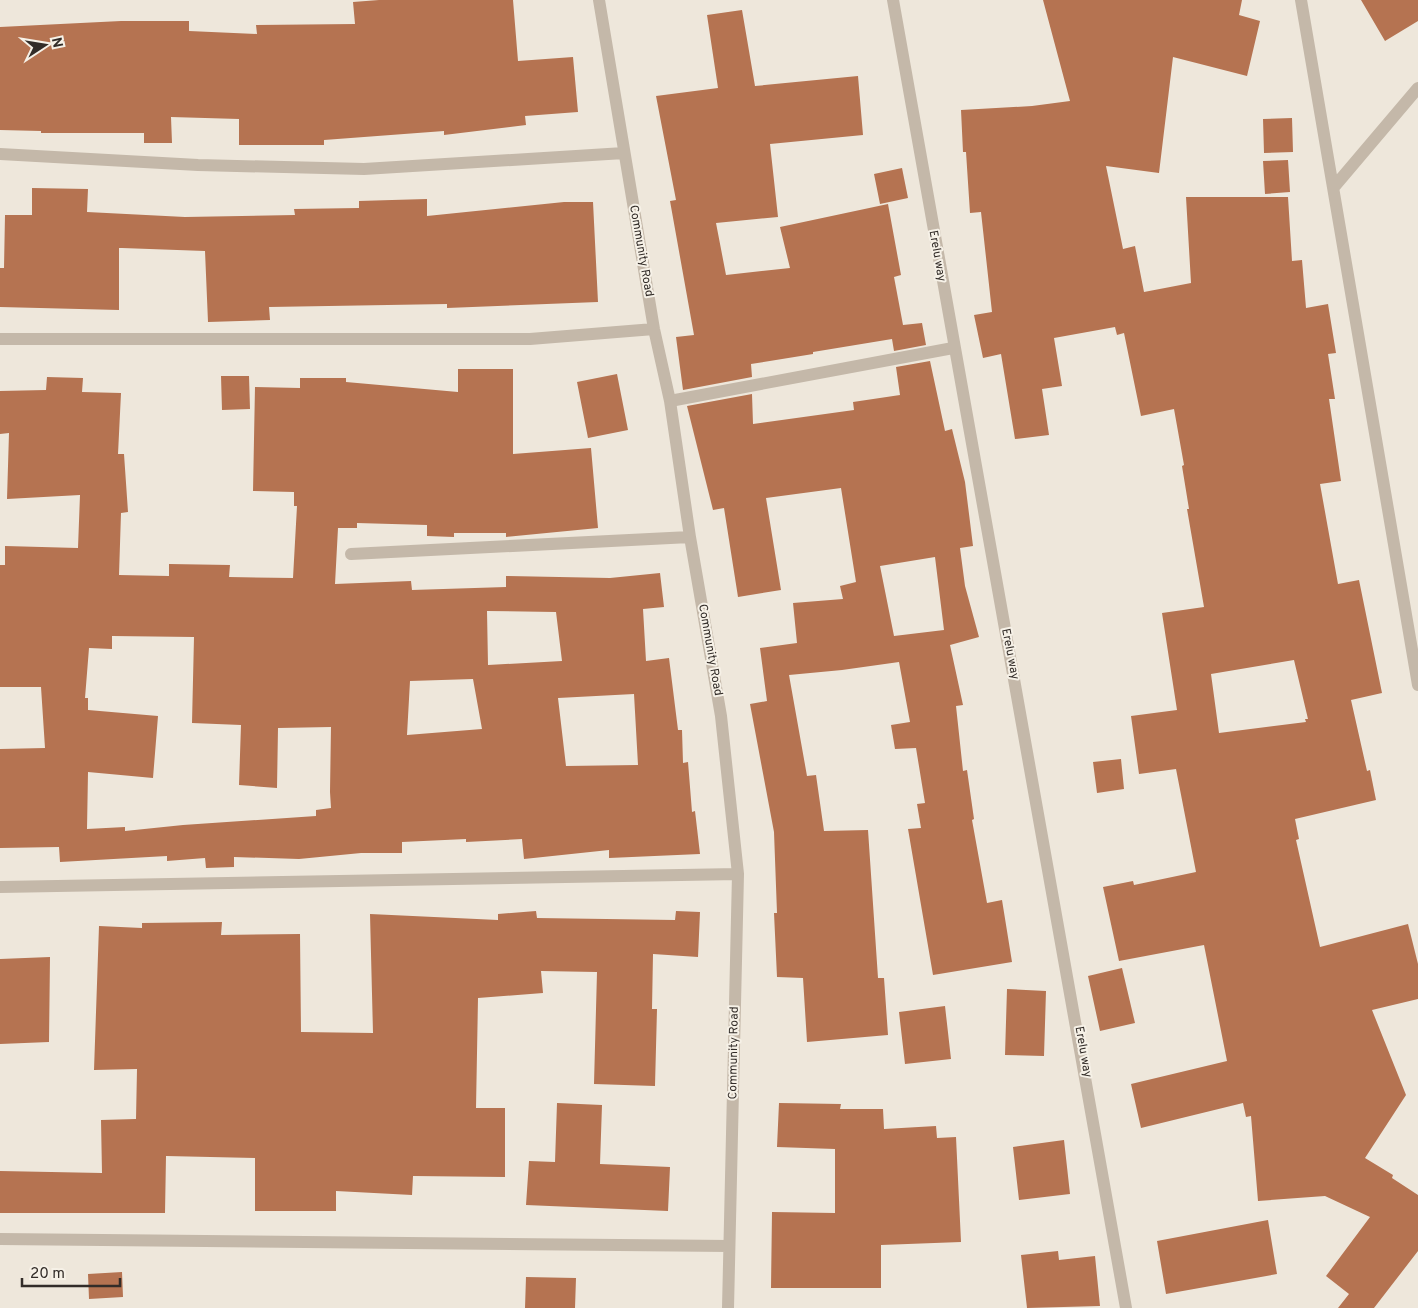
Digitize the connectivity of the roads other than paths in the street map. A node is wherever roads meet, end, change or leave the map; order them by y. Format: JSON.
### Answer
{"nodes":[{"id":1,"x":599,"y":0,"type":"edge"},
{"id":2,"x":893,"y":0,"type":"edge"},
{"id":3,"x":1301,"y":0,"type":"edge"},
{"id":4,"x":1418,"y":88,"type":"edge"},
{"id":5,"x":624,"y":153,"type":"junction"},
{"id":6,"x":0,"y":154,"type":"edge"},
{"id":7,"x":1334,"y":187,"type":"junction"},
{"id":8,"x":654,"y":329,"type":"junction"},
{"id":9,"x":0,"y":339,"type":"edge"},
{"id":10,"x":953,"y":348,"type":"junction"},
{"id":11,"x":670,"y":401,"type":"junction"},
{"id":12,"x":690,"y":537,"type":"junction"},
{"id":13,"x":351,"y":554,"type":"dead end"},
{"id":14,"x":1418,"y":685,"type":"edge"},
{"id":15,"x":738,"y":874,"type":"junction"},
{"id":16,"x":0,"y":886,"type":"edge"},
{"id":17,"x":0,"y":1239,"type":"edge"},
{"id":18,"x":729,"y":1246,"type":"junction"},
{"id":19,"x":728,"y":1308,"type":"edge"},
{"id":20,"x":1126,"y":1308,"type":"edge"}],
"edges":[{"from":1,"to":5,"type":"street","name":"Community Road"},
{"from":2,"to":10,"type":"street","name":"Erelu way"},
{"from":3,"to":7,"type":"street"},
{"from":4,"to":7,"type":"street"},
{"from":5,"to":6,"type":"street"},
{"from":5,"to":8,"type":"street","name":"Community Road"},
{"from":7,"to":14,"type":"street"},
{"from":8,"to":9,"type":"street"},
{"from":8,"to":11,"type":"street","name":"Community Road"},
{"from":10,"to":11,"type":"street"},
{"from":10,"to":20,"type":"street","name":"Erelu way"},
{"from":11,"to":12,"type":"street","name":"Community Road"},
{"from":12,"to":13,"type":"street"},
{"from":12,"to":15,"type":"street","name":"Community Road"},
{"from":15,"to":16,"type":"street"},
{"from":15,"to":18,"type":"street","name":"Community Road"},
{"from":17,"to":18,"type":"street"},
{"from":18,"to":19,"type":"street","name":"Community Road"}]}
